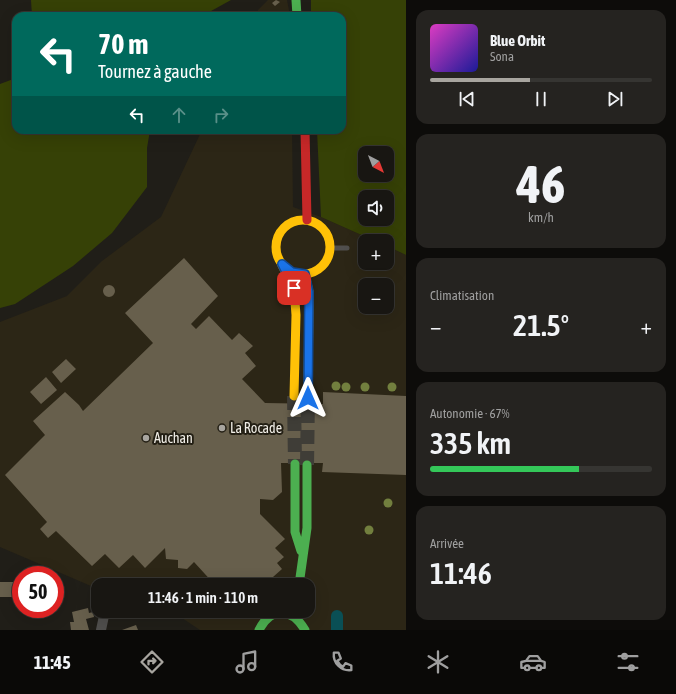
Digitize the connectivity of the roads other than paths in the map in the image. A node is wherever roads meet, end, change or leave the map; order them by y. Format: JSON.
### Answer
{"nodes":[{"id":1,"x":296,"y":0,"type":"edge"},
{"id":2,"x":298,"y":12,"type":"edge"},
{"id":3,"x":305,"y":134,"type":"edge"},
{"id":4,"x":308,"y":220,"type":"junction"},
{"id":5,"x":330,"y":248,"type":"junction"},
{"id":6,"x":347,"y":248,"type":"dead end"},
{"id":7,"x":282,"y":264,"type":"junction"},
{"id":8,"x":305,"y":274,"type":"junction"},
{"id":9,"x":294,"y":396,"type":"tunnel mouth"},
{"id":10,"x":308,"y":398,"type":"tunnel mouth"},
{"id":11,"x":295,"y":464,"type":"tunnel mouth"},
{"id":12,"x":307,"y":464,"type":"tunnel mouth"},
{"id":13,"x":302,"y":555,"type":"junction"},
{"id":14,"x":299,"y":578,"type":"edge"},
{"id":15,"x":103,"y":618,"type":"edge"},
{"id":16,"x":267,"y":618,"type":"edge"},
{"id":17,"x":299,"y":618,"type":"edge"},
{"id":18,"x":100,"y":630,"type":"edge"},
{"id":19,"x":259,"y":630,"type":"edge"},
{"id":20,"x":305,"y":630,"type":"edge"}],
"edges":[{"from":1,"to":2,"type":"main road"},
{"from":3,"to":4,"type":"main road"},
{"from":4,"to":5,"type":"main road"},
{"from":4,"to":7,"type":"main road"},
{"from":5,"to":6,"type":"lane"},
{"from":5,"to":8,"type":"main road"},
{"from":7,"to":8,"type":"main road"},
{"from":7,"to":9,"type":"main road"},
{"from":8,"to":10,"type":"main road"},
{"from":11,"to":13,"type":"main road"},
{"from":12,"to":13,"type":"main road"},
{"from":13,"to":14,"type":"main road"},
{"from":15,"to":18,"type":"street"},
{"from":16,"to":19,"type":"main road"},
{"from":17,"to":20,"type":"main road"}]}
